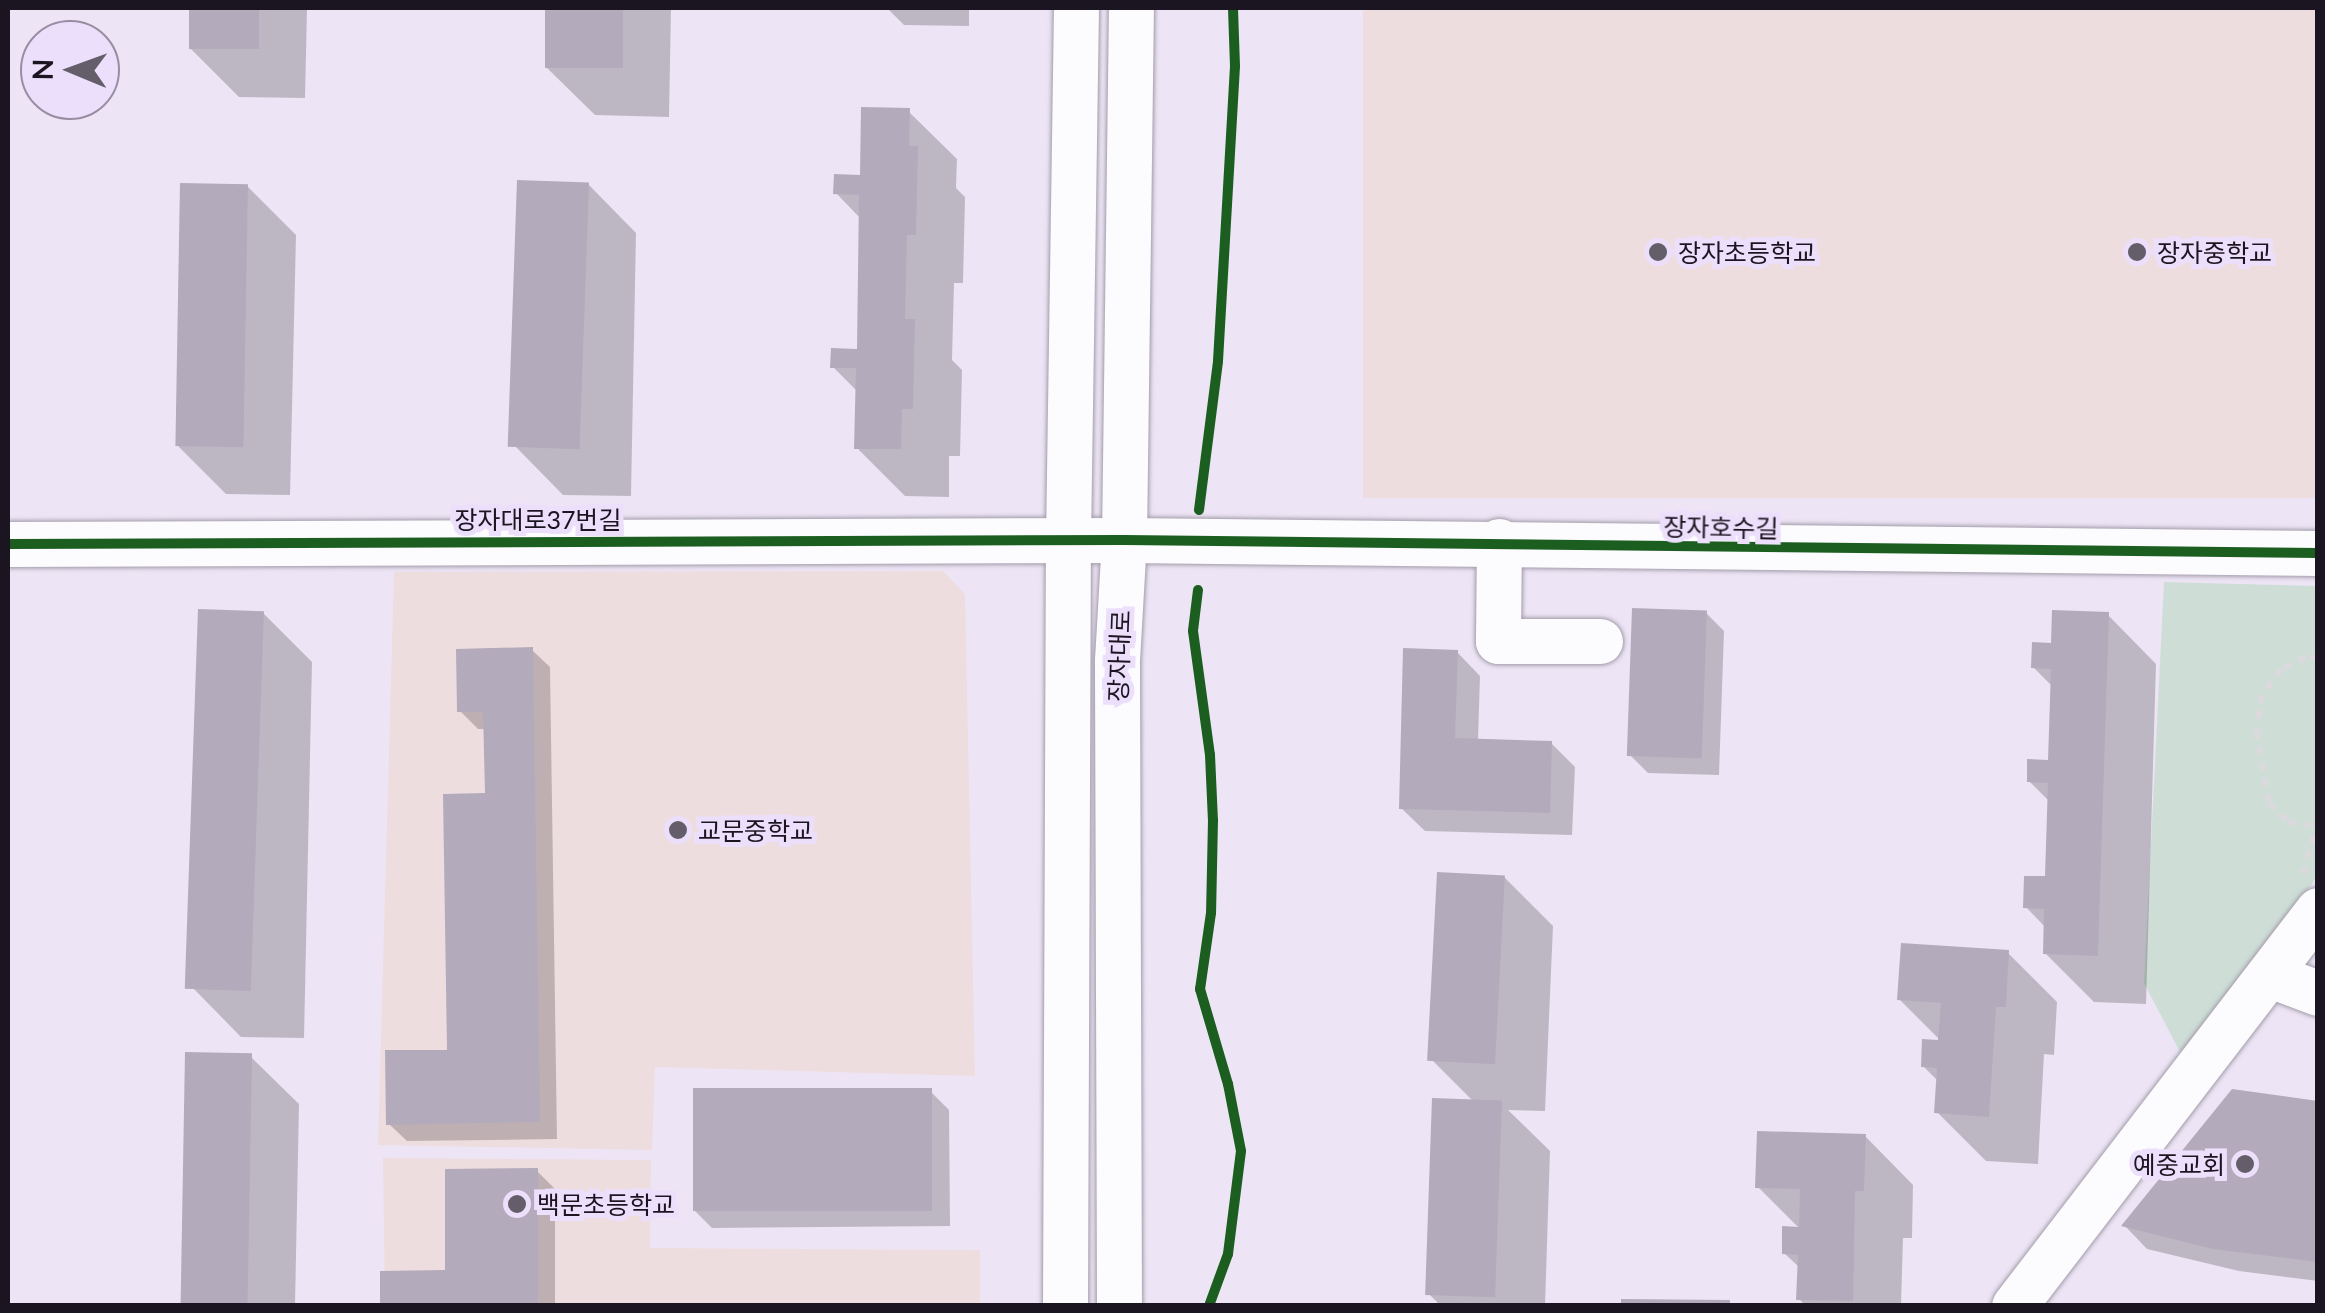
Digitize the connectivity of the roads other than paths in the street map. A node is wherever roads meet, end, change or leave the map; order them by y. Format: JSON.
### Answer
{"nodes":[{"id":1,"x":1076,"y":8,"type":"edge"},
{"id":2,"x":1132,"y":8,"type":"edge"},
{"id":3,"x":1068,"y":540,"type":"junction"},
{"id":4,"x":1124,"y":540,"type":"junction"},
{"id":5,"x":1498,"y":541,"type":"junction"},
{"id":6,"x":8,"y":544,"type":"edge"},
{"id":7,"x":2318,"y":553,"type":"edge"},
{"id":8,"x":1600,"y":640,"type":"dead end"},
{"id":9,"x":2318,"y":910,"type":"edge"},
{"id":10,"x":2270,"y":974,"type":"junction"},
{"id":11,"x":2318,"y":993,"type":"edge"},
{"id":12,"x":1065,"y":1306,"type":"edge"},
{"id":13,"x":1118,"y":1306,"type":"edge"},
{"id":14,"x":2014,"y":1306,"type":"edge"}],
"edges":[{"from":1,"to":3,"type":"street","name":"장자대로"},
{"from":2,"to":4,"type":"street","name":"장자대로"},
{"from":3,"to":4,"type":"street","name":"장자대로37번길"},
{"from":3,"to":6,"type":"street","name":"장자대로37번길"},
{"from":3,"to":12,"type":"street","name":"장자대로"},
{"from":4,"to":5,"type":"street","name":"장자호수길"},
{"from":4,"to":13,"type":"street","name":"장자대로"},
{"from":5,"to":7,"type":"street","name":"장자호수길"},
{"from":5,"to":8,"type":"street"},
{"from":9,"to":10,"type":"street"},
{"from":10,"to":11,"type":"street"},
{"from":10,"to":14,"type":"street"}]}
